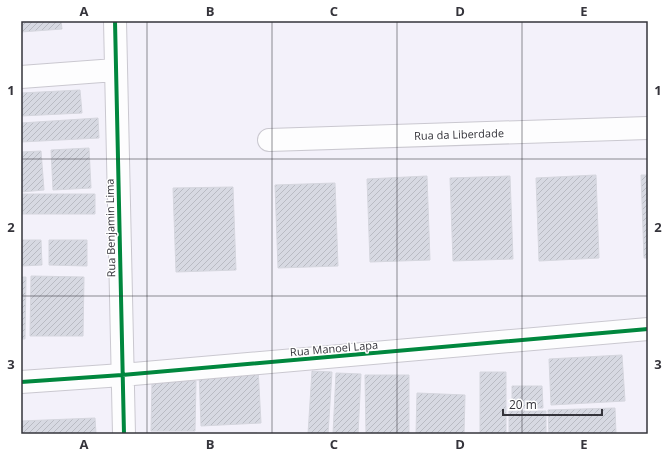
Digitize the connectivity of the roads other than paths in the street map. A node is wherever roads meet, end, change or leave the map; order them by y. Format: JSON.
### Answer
{"nodes":[{"id":1,"x":115,"y":21,"type":"edge"},
{"id":2,"x":115,"y":70,"type":"junction"},
{"id":3,"x":21,"y":77,"type":"edge"},
{"id":4,"x":648,"y":128,"type":"edge"},
{"id":5,"x":269,"y":140,"type":"dead end"},
{"id":6,"x":648,"y":329,"type":"edge"},
{"id":7,"x":122,"y":375,"type":"junction"},
{"id":8,"x":21,"y":382,"type":"edge"},
{"id":9,"x":124,"y":434,"type":"edge"}],
"edges":[{"from":1,"to":2,"type":"street","name":"Rua Benjamin Lima"},
{"from":2,"to":3,"type":"street"},
{"from":2,"to":7,"type":"street","name":"Rua Benjamin Lima"},
{"from":4,"to":5,"type":"street","name":"Rua da Liberdade"},
{"from":6,"to":7,"type":"street","name":"Rua Manoel Lapa"},
{"from":7,"to":8,"type":"street","name":"Rua Manoel Lapa"},
{"from":7,"to":9,"type":"street","name":"Rua Benjamin Lima"}]}
